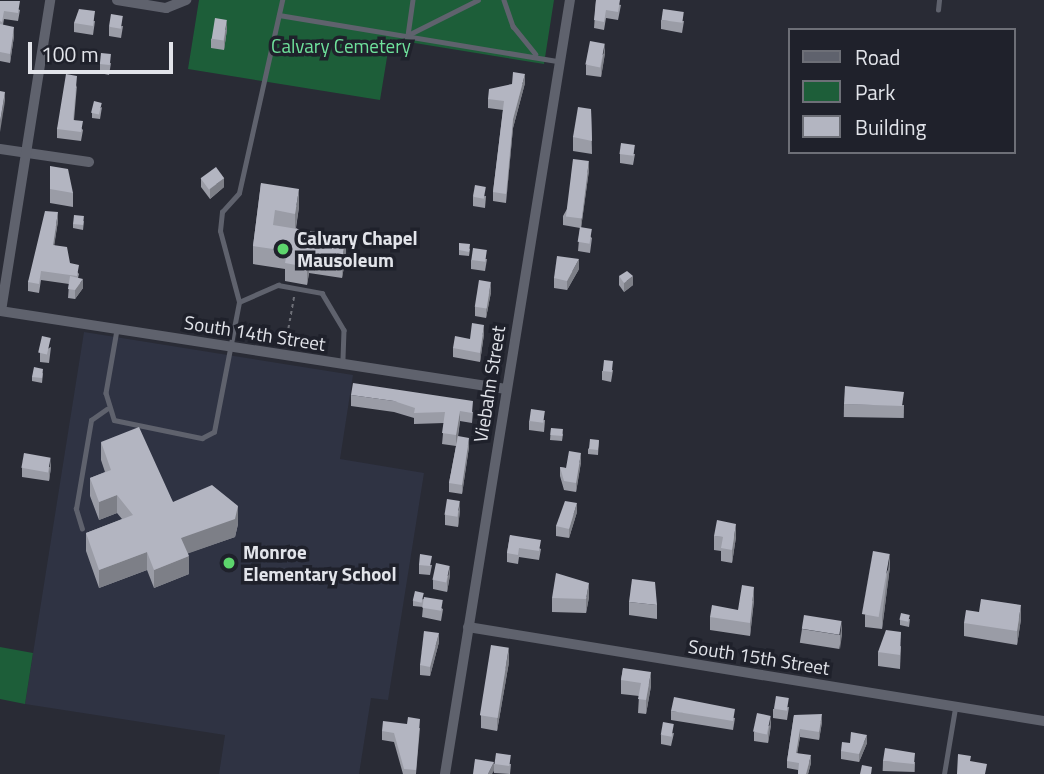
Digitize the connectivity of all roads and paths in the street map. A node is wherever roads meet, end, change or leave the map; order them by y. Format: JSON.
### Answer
{"nodes":[{"id":1,"x":50,"y":0,"type":"edge"},
{"id":2,"x":117,"y":0,"type":"edge"},
{"id":3,"x":282,"y":0,"type":"edge"},
{"id":4,"x":413,"y":0,"type":"edge"},
{"id":5,"x":478,"y":0,"type":"edge"},
{"id":6,"x":504,"y":0,"type":"edge"},
{"id":7,"x":570,"y":0,"type":"edge"},
{"id":8,"x":939,"y":0,"type":"edge"},
{"id":9,"x":184,"y":2,"type":"edge"},
{"id":10,"x":938,"y":10,"type":"dead end"},
{"id":11,"x":279,"y":15,"type":"junction"},
{"id":12,"x":408,"y":35,"type":"junction"},
{"id":13,"x":536,"y":55,"type":"junction"},
{"id":14,"x":560,"y":62,"type":"junction"},
{"id":15,"x":0,"y":149,"type":"edge"},
{"id":16,"x":25,"y":153,"type":"junction"},
{"id":17,"x":89,"y":162,"type":"dead end"},
{"id":18,"x":294,"y":297,"type":"dead end"},
{"id":19,"x":239,"y":302,"type":"junction"},
{"id":20,"x":0,"y":311,"type":"edge"},
{"id":21,"x":117,"y":329,"type":"junction"},
{"id":22,"x":286,"y":342,"type":"dead end"},
{"id":23,"x":230,"y":347,"type":"junction"},
{"id":24,"x":343,"y":364,"type":"junction"},
{"id":25,"x":506,"y":389,"type":"junction"},
{"id":26,"x":107,"y":409,"type":"junction"},
{"id":27,"x":82,"y":529,"type":"dead end"},
{"id":28,"x":468,"y":627,"type":"junction"},
{"id":29,"x":954,"y":708,"type":"junction"},
{"id":30,"x":1044,"y":722,"type":"edge"},
{"id":31,"x":445,"y":774,"type":"edge"},
{"id":32,"x":944,"y":774,"type":"edge"}],
"edges":[{"from":1,"to":16,"type":"street"},
{"from":2,"to":9,"type":"street"},
{"from":3,"to":11,"type":"lane"},
{"from":4,"to":12,"type":"lane"},
{"from":5,"to":12,"type":"lane"},
{"from":6,"to":13,"type":"lane"},
{"from":7,"to":14,"type":"street","name":"Viebahn Street"},
{"from":8,"to":10,"type":"lane"},
{"from":11,"to":12,"type":"lane"},
{"from":11,"to":19,"type":"lane"},
{"from":12,"to":13,"type":"lane"},
{"from":13,"to":14,"type":"lane"},
{"from":14,"to":25,"type":"street","name":"Viebahn Street"},
{"from":15,"to":16,"type":"street"},
{"from":16,"to":17,"type":"street"},
{"from":16,"to":20,"type":"street"},
{"from":18,"to":22,"type":"path"},
{"from":19,"to":23,"type":"lane"},
{"from":19,"to":24,"type":"lane"},
{"from":20,"to":21,"type":"street","name":"South 14th Street"},
{"from":21,"to":23,"type":"street","name":"South 14th Street"},
{"from":21,"to":26,"type":"lane"},
{"from":23,"to":24,"type":"street","name":"South 14th Street"},
{"from":23,"to":26,"type":"lane"},
{"from":24,"to":25,"type":"street","name":"South 14th Street"},
{"from":25,"to":28,"type":"street","name":"Viebahn Street"},
{"from":26,"to":27,"type":"lane"},
{"from":28,"to":29,"type":"street","name":"South 15th Street"},
{"from":28,"to":31,"type":"street","name":"Viebahn Street"},
{"from":29,"to":30,"type":"street","name":"South 15th Street"},
{"from":29,"to":32,"type":"lane"}]}
